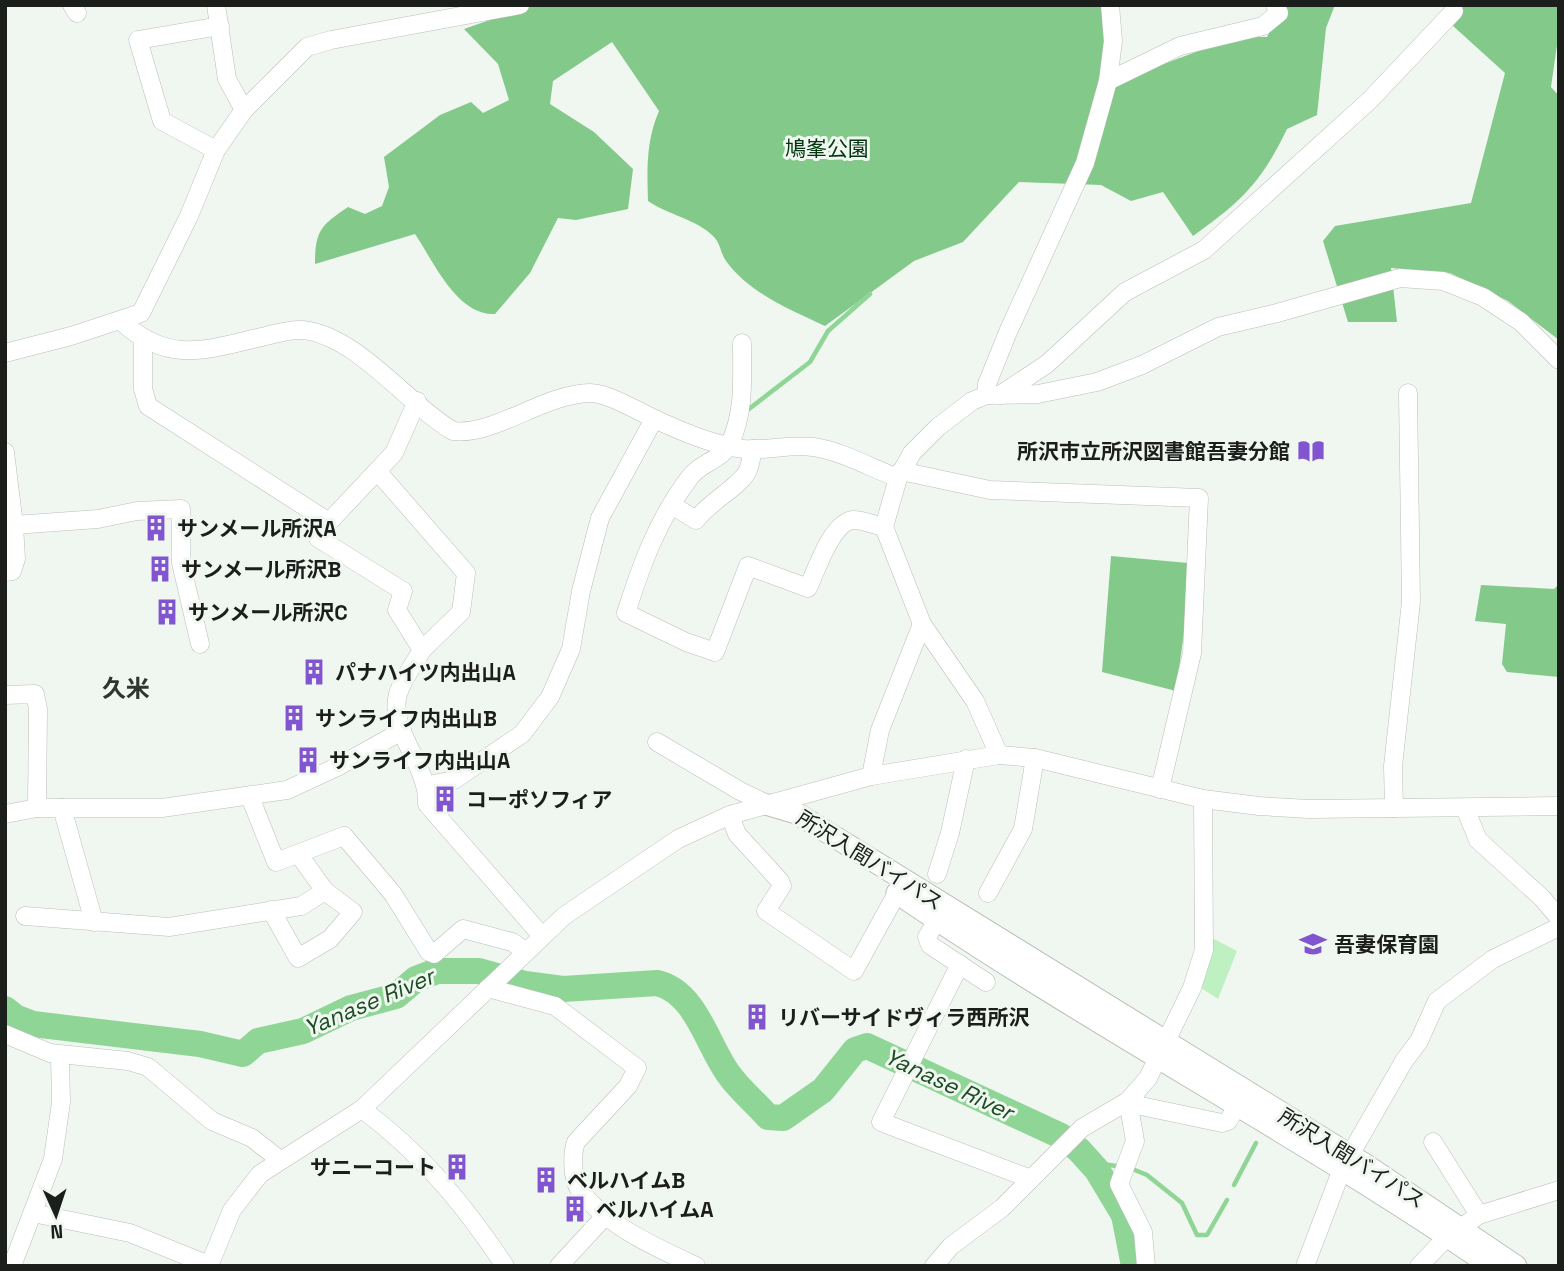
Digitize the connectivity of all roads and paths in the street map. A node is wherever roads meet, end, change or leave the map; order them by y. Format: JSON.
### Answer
{"nodes":[{"id":1,"x":216,"y":5,"type":"edge"},
{"id":2,"x":520,"y":5,"type":"edge"},
{"id":3,"x":1110,"y":5,"type":"edge"},
{"id":4,"x":1275,"y":5,"type":"edge"},
{"id":5,"x":1454,"y":11,"type":"dead end"},
{"id":6,"x":220,"y":26,"type":"junction"},
{"id":7,"x":1108,"y":80,"type":"junction"},
{"id":8,"x":244,"y":110,"type":"junction"},
{"id":9,"x":216,"y":150,"type":"junction"},
{"id":10,"x":121,"y":321,"type":"junction"},
{"id":11,"x":143,"y":341,"type":"junction"},
{"id":12,"x":742,"y":343,"type":"dead end"},
{"id":13,"x":5,"y":353,"type":"edge"},
{"id":14,"x":1559,"y":360,"type":"edge"},
{"id":15,"x":1408,"y":393,"type":"dead end"},
{"id":16,"x":994,"y":395,"type":"junction"},
{"id":17,"x":417,"y":401,"type":"junction"},
{"id":18,"x":654,"y":419,"type":"junction"},
{"id":19,"x":729,"y":445,"type":"junction"},
{"id":20,"x":753,"y":449,"type":"junction"},
{"id":21,"x":5,"y":452,"type":"edge"},
{"id":22,"x":378,"y":471,"type":"junction"},
{"id":23,"x":899,"y":475,"type":"junction"},
{"id":24,"x":672,"y":505,"type":"junction"},
{"id":25,"x":329,"y":522,"type":"junction"},
{"id":26,"x":14,"y":525,"type":"junction"},
{"id":27,"x":884,"y":527,"type":"junction"},
{"id":28,"x":5,"y":572,"type":"edge"},
{"id":29,"x":922,"y":624,"type":"junction"},
{"id":30,"x":200,"y":644,"type":"dead end"},
{"id":31,"x":422,"y":650,"type":"junction"},
{"id":32,"x":5,"y":695,"type":"edge"},
{"id":33,"x":402,"y":731,"type":"junction"},
{"id":34,"x":657,"y":741,"type":"dead end"},
{"id":35,"x":999,"y":755,"type":"junction"},
{"id":36,"x":1035,"y":758,"type":"junction"},
{"id":37,"x":966,"y":759,"type":"junction"},
{"id":38,"x":871,"y":776,"type":"junction"},
{"id":39,"x":428,"y":785,"type":"junction"},
{"id":40,"x":1160,"y":789,"type":"junction"},
{"id":41,"x":250,"y":797,"type":"junction"},
{"id":42,"x":1203,"y":799,"type":"junction"},
{"id":43,"x":769,"y":805,"type":"junction"},
{"id":44,"x":1559,"y":806,"type":"edge"},
{"id":45,"x":37,"y":808,"type":"junction"},
{"id":46,"x":62,"y":808,"type":"junction"},
{"id":47,"x":1394,"y":808,"type":"junction"},
{"id":48,"x":1465,"y":808,"type":"junction"},
{"id":49,"x":5,"y":814,"type":"edge"},
{"id":50,"x":730,"y":815,"type":"junction"},
{"id":51,"x":299,"y":855,"type":"junction"},
{"id":52,"x":937,"y":874,"type":"dead end"},
{"id":53,"x":324,"y":891,"type":"junction"},
{"id":54,"x":897,"y":893,"type":"junction"},
{"id":55,"x":988,"y":894,"type":"dead end"},
{"id":56,"x":271,"y":910,"type":"junction"},
{"id":57,"x":25,"y":916,"type":"dead end"},
{"id":58,"x":1559,"y":918,"type":"edge"},
{"id":59,"x":937,"y":920,"type":"junction"},
{"id":60,"x":94,"y":922,"type":"junction"},
{"id":61,"x":1559,"y":927,"type":"edge"},
{"id":62,"x":541,"y":935,"type":"junction"},
{"id":63,"x":520,"y":957,"type":"junction"},
{"id":64,"x":960,"y":964,"type":"junction"},
{"id":65,"x":986,"y":982,"type":"dead end"},
{"id":66,"x":490,"y":987,"type":"junction"},
{"id":67,"x":5,"y":1034,"type":"edge"},
{"id":68,"x":1163,"y":1050,"type":"junction"},
{"id":69,"x":60,"y":1056,"type":"junction"},
{"id":70,"x":1129,"y":1100,"type":"junction"},
{"id":71,"x":1238,"y":1105,"type":"junction"},
{"id":72,"x":362,"y":1109,"type":"junction"},
{"id":73,"x":1433,"y":1142,"type":"dead end"},
{"id":74,"x":280,"y":1160,"type":"junction"},
{"id":75,"x":1345,"y":1162,"type":"junction"},
{"id":76,"x":1031,"y":1179,"type":"junction"},
{"id":77,"x":1559,"y":1190,"type":"edge"},
{"id":78,"x":33,"y":1213,"type":"junction"},
{"id":79,"x":606,"y":1215,"type":"junction"},
{"id":80,"x":1463,"y":1226,"type":"junction"},
{"id":81,"x":1421,"y":1265,"type":"edge"},
{"id":82,"x":12,"y":1266,"type":"edge"},
{"id":83,"x":209,"y":1266,"type":"edge"},
{"id":84,"x":505,"y":1266,"type":"edge"},
{"id":85,"x":559,"y":1266,"type":"edge"},
{"id":86,"x":696,"y":1266,"type":"edge"},
{"id":87,"x":934,"y":1266,"type":"edge"},
{"id":88,"x":1146,"y":1266,"type":"edge"},
{"id":89,"x":1305,"y":1266,"type":"edge"},
{"id":90,"x":1491,"y":1266,"type":"edge"},
{"id":91,"x":1516,"y":1266,"type":"edge"}],
"edges":[{"from":1,"to":6,"type":"street"},
{"from":2,"to":8,"type":"street"},
{"from":3,"to":7,"type":"street"},
{"from":4,"to":7,"type":"street"},
{"from":5,"to":16,"type":"street"},
{"from":6,"to":8,"type":"street"},
{"from":6,"to":9,"type":"street"},
{"from":7,"to":16,"type":"street"},
{"from":8,"to":9,"type":"street"},
{"from":9,"to":10,"type":"street"},
{"from":10,"to":11,"type":"street"},
{"from":10,"to":13,"type":"street"},
{"from":11,"to":17,"type":"street"},
{"from":11,"to":25,"type":"street"},
{"from":12,"to":19,"type":"street"},
{"from":14,"to":16,"type":"street"},
{"from":15,"to":47,"type":"street"},
{"from":16,"to":23,"type":"street"},
{"from":17,"to":18,"type":"street"},
{"from":17,"to":22,"type":"street"},
{"from":18,"to":19,"type":"street"},
{"from":18,"to":39,"type":"street"},
{"from":19,"to":20,"type":"street"},
{"from":19,"to":24,"type":"street"},
{"from":20,"to":23,"type":"street"},
{"from":20,"to":24,"type":"street"},
{"from":21,"to":26,"type":"street"},
{"from":22,"to":25,"type":"street"},
{"from":22,"to":31,"type":"street"},
{"from":23,"to":27,"type":"street"},
{"from":23,"to":40,"type":"street"},
{"from":24,"to":27,"type":"street"},
{"from":25,"to":31,"type":"street"},
{"from":26,"to":28,"type":"street"},
{"from":26,"to":30,"type":"street"},
{"from":27,"to":29,"type":"street"},
{"from":29,"to":35,"type":"street"},
{"from":29,"to":38,"type":"street"},
{"from":31,"to":33,"type":"street"},
{"from":32,"to":45,"type":"street"},
{"from":33,"to":39,"type":"street"},
{"from":33,"to":41,"type":"street"},
{"from":34,"to":43,"type":"street"},
{"from":35,"to":36,"type":"street"},
{"from":35,"to":37,"type":"street"},
{"from":36,"to":40,"type":"street"},
{"from":36,"to":55,"type":"street"},
{"from":37,"to":38,"type":"street"},
{"from":37,"to":52,"type":"street"},
{"from":38,"to":43,"type":"street"},
{"from":39,"to":62,"type":"street"},
{"from":40,"to":42,"type":"street"},
{"from":41,"to":46,"type":"street"},
{"from":41,"to":51,"type":"street"},
{"from":42,"to":47,"type":"street"},
{"from":42,"to":68,"type":"street"},
{"from":43,"to":50,"type":"street"},
{"from":43,"to":54,"type":"main road","name":"所沢入間バイパス"},
{"from":43,"to":68,"type":"main road","name":"所沢入間バイパス"},
{"from":44,"to":48,"type":"street"},
{"from":45,"to":46,"type":"street"},
{"from":45,"to":49,"type":"street"},
{"from":46,"to":60,"type":"street"},
{"from":47,"to":48,"type":"street"},
{"from":48,"to":58,"type":"street"},
{"from":50,"to":54,"type":"street"},
{"from":50,"to":62,"type":"street"},
{"from":51,"to":53,"type":"street"},
{"from":51,"to":63,"type":"street"},
{"from":53,"to":56,"type":"street"},
{"from":53,"to":56,"type":"street"},
{"from":54,"to":59,"type":"main road","name":"所沢入間バイパス"},
{"from":56,"to":60,"type":"street"},
{"from":57,"to":60,"type":"street"},
{"from":59,"to":64,"type":"street"},
{"from":59,"to":68,"type":"main road","name":"所沢入間バイパス"},
{"from":61,"to":75,"type":"street"},
{"from":62,"to":63,"type":"street"},
{"from":63,"to":66,"type":"street"},
{"from":64,"to":65,"type":"street"},
{"from":64,"to":76,"type":"street"},
{"from":66,"to":72,"type":"street"},
{"from":66,"to":79,"type":"street"},
{"from":67,"to":69,"type":"street"},
{"from":68,"to":70,"type":"street"},
{"from":68,"to":71,"type":"main road","name":"所沢入間バイパス"},
{"from":68,"to":75,"type":"main road","name":"所沢入間バイパス"},
{"from":69,"to":74,"type":"street"},
{"from":69,"to":78,"type":"street"},
{"from":70,"to":71,"type":"street"},
{"from":70,"to":76,"type":"street"},
{"from":70,"to":88,"type":"street"},
{"from":71,"to":75,"type":"main road","name":"所沢入間バイパス"},
{"from":72,"to":74,"type":"street"},
{"from":72,"to":84,"type":"street"},
{"from":73,"to":80,"type":"street"},
{"from":74,"to":83,"type":"street"},
{"from":75,"to":80,"type":"main road","name":"所沢入間バイパス"},
{"from":75,"to":89,"type":"street"},
{"from":76,"to":87,"type":"street"},
{"from":77,"to":80,"type":"street"},
{"from":78,"to":82,"type":"street"},
{"from":78,"to":83,"type":"street"},
{"from":79,"to":85,"type":"street"},
{"from":79,"to":86,"type":"street"},
{"from":80,"to":81,"type":"street"},
{"from":80,"to":90,"type":"main road","name":"所沢入間バイパス"},
{"from":80,"to":91,"type":"main road","name":"所沢入間バイパス"}]}
